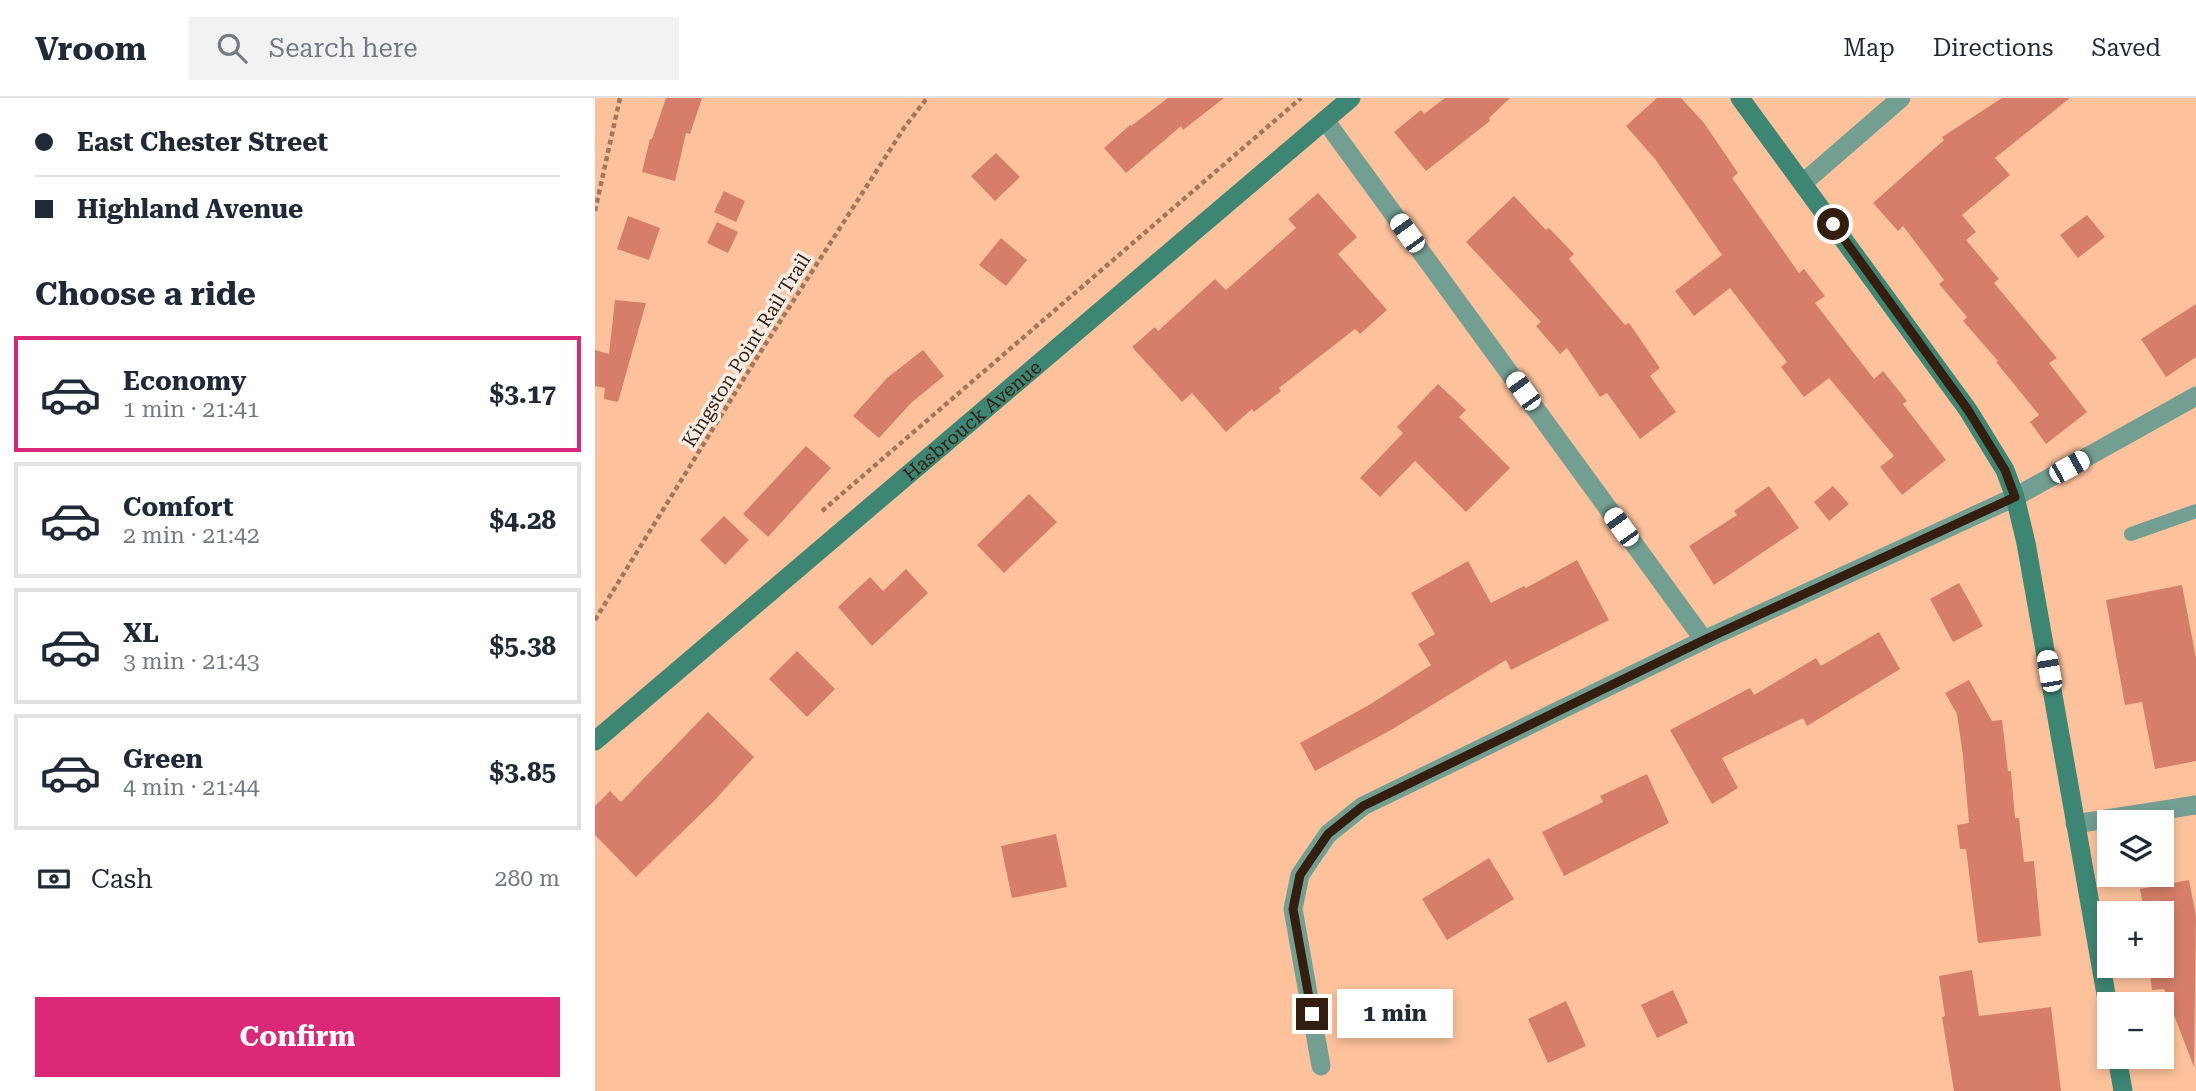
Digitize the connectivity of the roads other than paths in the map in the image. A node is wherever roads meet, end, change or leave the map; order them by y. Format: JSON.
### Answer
{"nodes":[{"id":1,"x":1351,"y":98,"type":"edge"},
{"id":2,"x":1740,"y":98,"type":"edge"},
{"id":3,"x":1901,"y":98,"type":"edge"},
{"id":4,"x":1325,"y":120,"type":"junction"},
{"id":5,"x":1803,"y":183,"type":"junction"},
{"id":6,"x":2196,"y":396,"type":"edge"},
{"id":7,"x":2015,"y":497,"type":"junction"},
{"id":8,"x":2196,"y":511,"type":"edge"},
{"id":9,"x":2131,"y":534,"type":"dead end"},
{"id":10,"x":1704,"y":640,"type":"junction"},
{"id":11,"x":595,"y":741,"type":"edge"},
{"id":12,"x":2196,"y":805,"type":"edge"},
{"id":13,"x":2075,"y":824,"type":"junction"},
{"id":14,"x":2106,"y":992,"type":"edge"},
{"id":15,"x":1321,"y":1066,"type":"dead end"},
{"id":16,"x":2119,"y":1069,"type":"edge"},
{"id":17,"x":2123,"y":1091,"type":"edge"}],
"edges":[{"from":1,"to":4,"type":"main road","name":"Hasbrouck Avenue"},
{"from":2,"to":5,"type":"main road"},
{"from":3,"to":5,"type":"street"},
{"from":4,"to":10,"type":"street"},
{"from":4,"to":11,"type":"main road","name":"Hasbrouck Avenue"},
{"from":5,"to":7,"type":"main road"},
{"from":6,"to":7,"type":"street"},
{"from":7,"to":10,"type":"street"},
{"from":7,"to":13,"type":"main road"},
{"from":8,"to":9,"type":"lane"},
{"from":10,"to":15,"type":"street"},
{"from":12,"to":13,"type":"street"},
{"from":13,"to":14,"type":"main road"},
{"from":16,"to":17,"type":"main road"}]}
